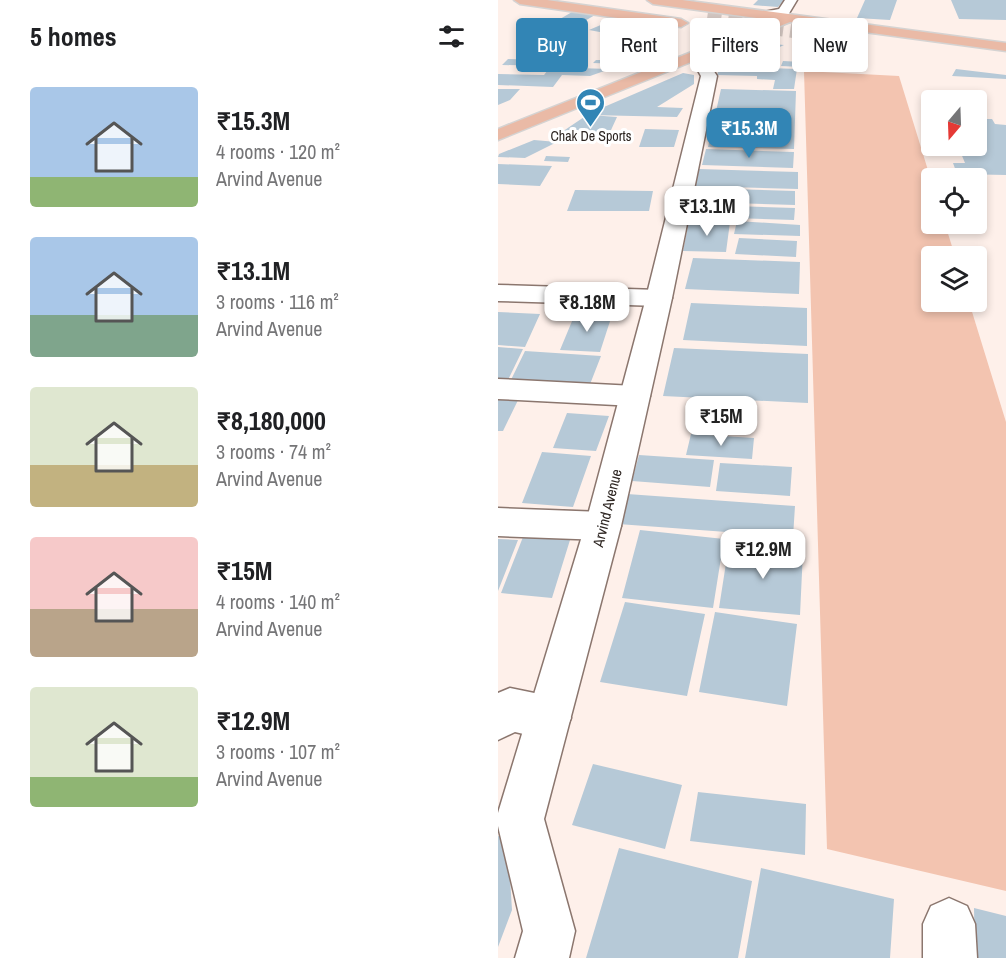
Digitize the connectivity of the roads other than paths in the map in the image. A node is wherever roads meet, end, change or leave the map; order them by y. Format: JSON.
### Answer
{"nodes":[{"id":1,"x":520,"y":0,"type":"edge"},
{"id":2,"x":568,"y":0,"type":"edge"},
{"id":3,"x":653,"y":0,"type":"edge"},
{"id":4,"x":791,"y":0,"type":"edge"},
{"id":5,"x":626,"y":2,"type":"edge"},
{"id":6,"x":785,"y":16,"type":"junction"},
{"id":7,"x":780,"y":19,"type":"tunnel mouth"},
{"id":8,"x":780,"y":27,"type":"edge"},
{"id":9,"x":690,"y":39,"type":"tunnel mouth"},
{"id":10,"x":690,"y":42,"type":"tunnel mouth"},
{"id":11,"x":1006,"y":47,"type":"edge"},
{"id":12,"x":1006,"y":53,"type":"edge"},
{"id":13,"x":1006,"y":62,"type":"edge"},
{"id":14,"x":707,"y":72,"type":"edge"},
{"id":15,"x":498,"y":123,"type":"edge"},
{"id":16,"x":498,"y":135,"type":"edge"},
{"id":17,"x":498,"y":293,"type":"edge"},
{"id":18,"x":659,"y":298,"type":"junction"},
{"id":19,"x":498,"y":389,"type":"edge"},
{"id":20,"x":635,"y":396,"type":"junction"},
{"id":21,"x":498,"y":522,"type":"edge"},
{"id":22,"x":603,"y":526,"type":"junction"},
{"id":23,"x":498,"y":718,"type":"edge"},
{"id":24,"x":549,"y":718,"type":"junction"},
{"id":25,"x":542,"y":958,"type":"edge"}],
"edges":[{"from":1,"to":9,"type":"main road"},
{"from":2,"to":5,"type":"main road"},
{"from":3,"to":6,"type":"main road"},
{"from":4,"to":6,"type":"street"},
{"from":6,"to":7,"type":"main road"},
{"from":6,"to":8,"type":"main road"},
{"from":6,"to":11,"type":"main road"},
{"from":6,"to":15,"type":"main road"},
{"from":10,"to":16,"type":"main road"},
{"from":12,"to":13,"type":"main road"},
{"from":14,"to":18,"type":"street","name":"Arvind Avenue"},
{"from":17,"to":18,"type":"street"},
{"from":18,"to":20,"type":"street","name":"Arvind Avenue"},
{"from":19,"to":20,"type":"street"},
{"from":20,"to":22,"type":"street","name":"Arvind Avenue"},
{"from":21,"to":22,"type":"street"},
{"from":22,"to":24,"type":"street","name":"Arvind Avenue"},
{"from":23,"to":24,"type":"street"},
{"from":24,"to":25,"type":"street","name":"Arvind Avenue"}]}
